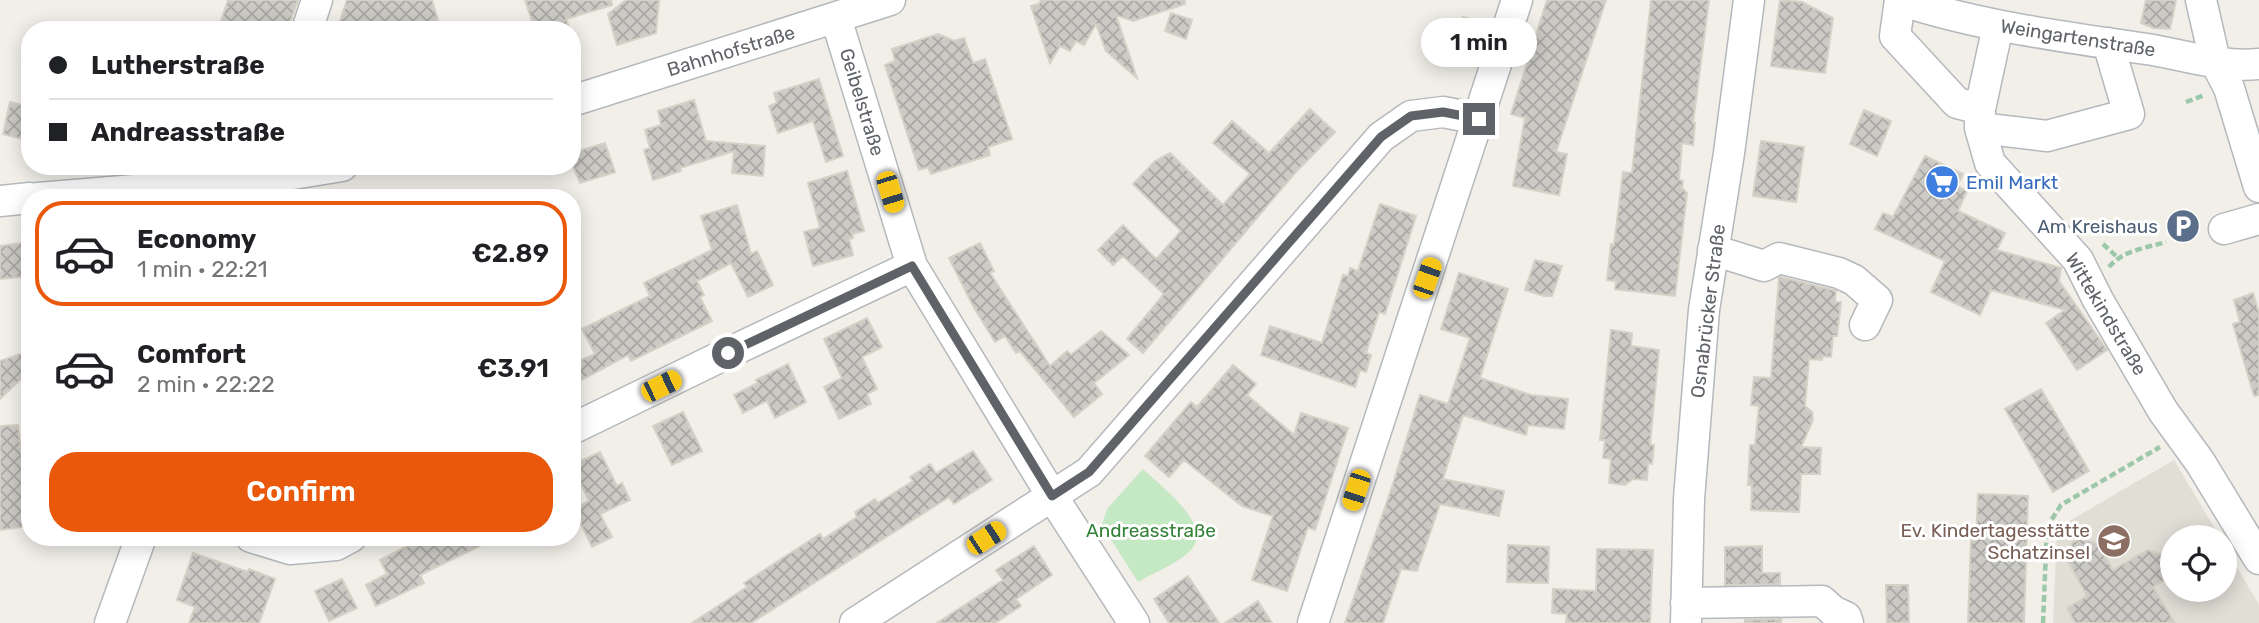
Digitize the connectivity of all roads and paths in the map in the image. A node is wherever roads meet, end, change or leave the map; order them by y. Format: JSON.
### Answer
{"nodes":[{"id":1,"x":317,"y":0,"type":"edge"},
{"id":2,"x":890,"y":0,"type":"edge"},
{"id":3,"x":1517,"y":0,"type":"edge"},
{"id":4,"x":1749,"y":0,"type":"edge"},
{"id":5,"x":1900,"y":0,"type":"edge"},
{"id":6,"x":2201,"y":0,"type":"edge"},
{"id":7,"x":836,"y":18,"type":"junction"},
{"id":8,"x":310,"y":21,"type":"edge"},
{"id":9,"x":1998,"y":26,"type":"junction"},
{"id":10,"x":2108,"y":43,"type":"junction"},
{"id":11,"x":2215,"y":61,"type":"junction"},
{"id":12,"x":2259,"y":64,"type":"edge"},
{"id":13,"x":2202,"y":96,"type":"dead end"},
{"id":14,"x":581,"y":98,"type":"edge"},
{"id":15,"x":2186,"y":102,"type":"dead end"},
{"id":16,"x":1980,"y":118,"type":"junction"},
{"id":17,"x":1479,"y":119,"type":"junction"},
{"id":18,"x":290,"y":175,"type":"edge"},
{"id":19,"x":256,"y":181,"type":"edge"},
{"id":20,"x":2259,"y":187,"type":"edge"},
{"id":21,"x":153,"y":189,"type":"edge"},
{"id":22,"x":21,"y":199,"type":"edge"},
{"id":23,"x":0,"y":201,"type":"edge"},
{"id":24,"x":2259,"y":219,"type":"edge"},
{"id":25,"x":2224,"y":229,"type":"dead end"},
{"id":26,"x":2166,"y":242,"type":"dead end"},
{"id":27,"x":2104,"y":244,"type":"dead end"},
{"id":28,"x":1713,"y":250,"type":"junction"},
{"id":29,"x":2117,"y":257,"type":"junction"},
{"id":30,"x":2111,"y":265,"type":"dead end"},
{"id":31,"x":912,"y":266,"type":"junction"},
{"id":32,"x":1866,"y":325,"type":"dead end"},
{"id":33,"x":581,"y":425,"type":"edge"},
{"id":34,"x":2181,"y":435,"type":"junction"},
{"id":35,"x":1052,"y":496,"type":"junction"},
{"id":36,"x":138,"y":546,"type":"edge"},
{"id":37,"x":280,"y":546,"type":"edge"},
{"id":38,"x":324,"y":546,"type":"edge"},
{"id":39,"x":2259,"y":559,"type":"edge"},
{"id":40,"x":1686,"y":613,"type":"edge"},
{"id":41,"x":110,"y":623,"type":"edge"},
{"id":42,"x":855,"y":623,"type":"edge"},
{"id":43,"x":1134,"y":623,"type":"edge"},
{"id":44,"x":1312,"y":623,"type":"edge"},
{"id":45,"x":1848,"y":623,"type":"edge"},
{"id":46,"x":2043,"y":623,"type":"edge"}],
"edges":[{"from":1,"to":8,"type":"street"},
{"from":2,"to":7,"type":"street","name":"Bahnhofstraße"},
{"from":3,"to":17,"type":"street"},
{"from":4,"to":28,"type":"street","name":"Osnabrücker Straße"},
{"from":5,"to":9,"type":"street","name":"Weingartenstraße"},
{"from":5,"to":16,"type":"street"},
{"from":6,"to":11,"type":"street"},
{"from":7,"to":14,"type":"street","name":"Bahnhofstraße"},
{"from":7,"to":31,"type":"street","name":"Geibelstraße"},
{"from":9,"to":10,"type":"street","name":"Weingartenstraße"},
{"from":9,"to":16,"type":"street","name":"Wittekindstraße"},
{"from":10,"to":11,"type":"street","name":"Weingartenstraße"},
{"from":10,"to":16,"type":"street"},
{"from":11,"to":12,"type":"street","name":"Weingartenstraße"},
{"from":11,"to":20,"type":"street"},
{"from":13,"to":15,"type":"path"},
{"from":16,"to":34,"type":"street","name":"Wittekindstraße"},
{"from":17,"to":35,"type":"street"},
{"from":17,"to":44,"type":"street"},
{"from":18,"to":19,"type":"street"},
{"from":19,"to":21,"type":"street"},
{"from":22,"to":23,"type":"street"},
{"from":24,"to":25,"type":"street"},
{"from":26,"to":29,"type":"path"},
{"from":27,"to":29,"type":"path"},
{"from":28,"to":32,"type":"street"},
{"from":28,"to":40,"type":"street","name":"Osnabrücker Straße"},
{"from":29,"to":30,"type":"path"},
{"from":31,"to":33,"type":"street"},
{"from":31,"to":35,"type":"street","name":"Geibelstraße"},
{"from":34,"to":39,"type":"street","name":"Wittekindstraße"},
{"from":34,"to":46,"type":"path"},
{"from":35,"to":42,"type":"street"},
{"from":35,"to":43,"type":"street","name":"Geibelstraße"},
{"from":36,"to":41,"type":"street"},
{"from":37,"to":38,"type":"street"},
{"from":40,"to":45,"type":"street"}]}
